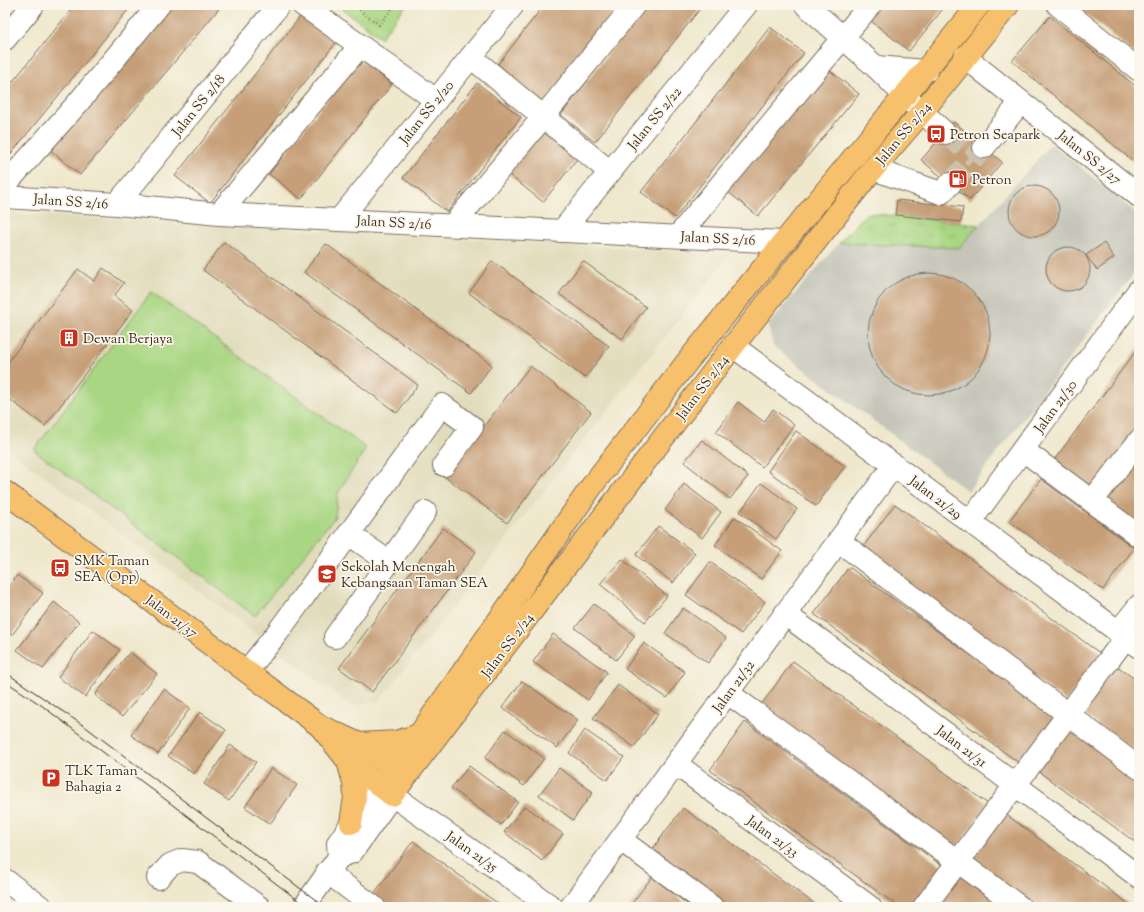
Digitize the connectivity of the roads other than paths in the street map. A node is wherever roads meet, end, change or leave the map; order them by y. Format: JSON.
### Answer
{"nodes":[{"id":1,"x":32,"y":5,"type":"edge"},
{"id":2,"x":159,"y":5,"type":"edge"},
{"id":3,"x":303,"y":5,"type":"edge"},
{"id":4,"x":634,"y":5,"type":"edge"},
{"id":5,"x":746,"y":5,"type":"edge"},
{"id":6,"x":806,"y":5,"type":"edge"},
{"id":7,"x":870,"y":5,"type":"edge"},
{"id":8,"x":980,"y":5,"type":"edge"},
{"id":9,"x":1008,"y":5,"type":"edge"},
{"id":10,"x":1058,"y":5,"type":"edge"},
{"id":11,"x":276,"y":6,"type":"edge"},
{"id":12,"x":512,"y":6,"type":"edge"},
{"id":13,"x":843,"y":38,"type":"junction"},
{"id":14,"x":5,"y":40,"type":"edge"},
{"id":15,"x":360,"y":46,"type":"junction"},
{"id":16,"x":471,"y":57,"type":"junction"},
{"id":17,"x":965,"y":57,"type":"junction"},
{"id":18,"x":876,"y":67,"type":"junction"},
{"id":19,"x":1139,"y":70,"type":"edge"},
{"id":20,"x":926,"y":71,"type":"junction"},
{"id":21,"x":905,"y":96,"type":"junction"},
{"id":22,"x":436,"y":100,"type":"junction"},
{"id":23,"x":1021,"y":102,"type":"junction"},
{"id":24,"x":922,"y":112,"type":"junction"},
{"id":25,"x":544,"y":116,"type":"junction"},
{"id":26,"x":944,"y":133,"type":"tunnel mouth"},
{"id":27,"x":984,"y":147,"type":"tunnel mouth"},
{"id":28,"x":873,"y":168,"type":"junction"},
{"id":29,"x":610,"y":172,"type":"junction"},
{"id":30,"x":950,"y":184,"type":"tunnel mouth"},
{"id":31,"x":5,"y":185,"type":"edge"},
{"id":32,"x":1139,"y":196,"type":"edge"},
{"id":33,"x":5,"y":197,"type":"edge"},
{"id":34,"x":117,"y":204,"type":"junction"},
{"id":35,"x":220,"y":214,"type":"junction"},
{"id":36,"x":340,"y":219,"type":"junction"},
{"id":37,"x":453,"y":225,"type":"junction"},
{"id":38,"x":562,"y":231,"type":"junction"},
{"id":39,"x":678,"y":236,"type":"junction"},
{"id":40,"x":784,"y":242,"type":"junction"},
{"id":41,"x":1139,"y":290,"type":"edge"},
{"id":42,"x":733,"y":346,"type":"junction"},
{"id":43,"x":687,"y":362,"type":"junction"},
{"id":44,"x":1139,"y":441,"type":"edge"},
{"id":45,"x":1023,"y":450,"type":"junction"},
{"id":46,"x":444,"y":465,"type":"dead end"},
{"id":47,"x":894,"y":465,"type":"junction"},
{"id":48,"x":5,"y":492,"type":"edge"},
{"id":49,"x":1092,"y":501,"type":"junction"},
{"id":50,"x":425,"y":512,"type":"dead end"},
{"id":51,"x":970,"y":522,"type":"junction"},
{"id":52,"x":349,"y":534,"type":"junction"},
{"id":53,"x":1139,"y":536,"type":"edge"},
{"id":54,"x":839,"y":540,"type":"junction"},
{"id":55,"x":389,"y":562,"type":"junction"},
{"id":56,"x":1139,"y":606,"type":"edge"},
{"id":57,"x":785,"y":614,"type":"junction"},
{"id":58,"x":335,"y":637,"type":"dead end"},
{"id":59,"x":1128,"y":639,"type":"edge"},
{"id":60,"x":247,"y":671,"type":"junction"},
{"id":61,"x":728,"y":693,"type":"junction"},
{"id":62,"x":1067,"y":714,"type":"junction"},
{"id":63,"x":419,"y":734,"type":"junction"},
{"id":64,"x":354,"y":752,"type":"junction"},
{"id":65,"x":676,"y":764,"type":"junction"},
{"id":66,"x":1139,"y":768,"type":"edge"},
{"id":67,"x":400,"y":772,"type":"junction"},
{"id":68,"x":1016,"y":785,"type":"junction"},
{"id":69,"x":385,"y":790,"type":"junction"},
{"id":70,"x":351,"y":823,"type":"junction"},
{"id":71,"x":621,"y":840,"type":"junction"},
{"id":72,"x":959,"y":861,"type":"junction"},
{"id":73,"x":333,"y":865,"type":"junction"},
{"id":74,"x":1139,"y":877,"type":"edge"},
{"id":75,"x":158,"y":878,"type":"dead end"},
{"id":76,"x":5,"y":880,"type":"edge"},
{"id":77,"x":41,"y":907,"type":"edge"},
{"id":78,"x":259,"y":907,"type":"edge"},
{"id":79,"x":304,"y":907,"type":"edge"},
{"id":80,"x":374,"y":907,"type":"edge"},
{"id":81,"x":552,"y":907,"type":"edge"},
{"id":82,"x":571,"y":907,"type":"edge"},
{"id":83,"x":712,"y":907,"type":"edge"},
{"id":84,"x":870,"y":907,"type":"edge"},
{"id":85,"x":924,"y":907,"type":"edge"},
{"id":86,"x":1020,"y":907,"type":"edge"}],
"edges":[{"from":1,"to":14,"type":"street"},
{"from":2,"to":31,"type":"street"},
{"from":3,"to":15,"type":"street"},
{"from":4,"to":25,"type":"street"},
{"from":5,"to":29,"type":"street","name":"Jalan SS 2/22"},
{"from":6,"to":13,"type":"street"},
{"from":7,"to":13,"type":"street"},
{"from":8,"to":20,"type":"main road","name":"Jalan SS 2/24"},
{"from":9,"to":17,"type":"main road","name":"Jalan SS 2/24"},
{"from":10,"to":19,"type":"street"},
{"from":11,"to":34,"type":"street","name":"Jalan SS 2/18"},
{"from":12,"to":16,"type":"street","name":"Jalan SS 2/20"},
{"from":13,"to":18,"type":"street"},
{"from":13,"to":39,"type":"street"},
{"from":15,"to":22,"type":"street"},
{"from":15,"to":35,"type":"street"},
{"from":16,"to":22,"type":"street","name":"Jalan SS 2/20"},
{"from":16,"to":25,"type":"street"},
{"from":17,"to":23,"type":"street","name":"Jalan SS 2/27"},
{"from":17,"to":24,"type":"main road","name":"Jalan SS 2/24"},
{"from":18,"to":20,"type":"street"},
{"from":18,"to":21,"type":"street"},
{"from":20,"to":21,"type":"main road","name":"Jalan SS 2/24"},
{"from":21,"to":24,"type":"street"},
{"from":21,"to":40,"type":"main road","name":"Jalan SS 2/24"},
{"from":22,"to":36,"type":"street","name":"Jalan SS 2/20"},
{"from":23,"to":27,"type":"street"},
{"from":23,"to":32,"type":"street","name":"Jalan SS 2/27"},
{"from":24,"to":26,"type":"street"},
{"from":24,"to":28,"type":"main road","name":"Jalan SS 2/24"},
{"from":25,"to":29,"type":"street"},
{"from":25,"to":37,"type":"street"},
{"from":28,"to":30,"type":"street"},
{"from":28,"to":42,"type":"main road","name":"Jalan SS 2/24"},
{"from":29,"to":38,"type":"street","name":"Jalan SS 2/22"},
{"from":33,"to":34,"type":"street","name":"Jalan SS 2/16"},
{"from":34,"to":35,"type":"street","name":"Jalan SS 2/16"},
{"from":35,"to":36,"type":"street","name":"Jalan SS 2/16"},
{"from":36,"to":37,"type":"street","name":"Jalan SS 2/16"},
{"from":37,"to":38,"type":"street","name":"Jalan SS 2/16"},
{"from":38,"to":39,"type":"street","name":"Jalan SS 2/16"},
{"from":39,"to":40,"type":"street","name":"Jalan SS 2/16"},
{"from":40,"to":43,"type":"main road","name":"Jalan SS 2/24"},
{"from":41,"to":45,"type":"street","name":"Jalan 21/30"},
{"from":42,"to":43,"type":"main road"},
{"from":42,"to":47,"type":"street","name":"Jalan 21/29"},
{"from":42,"to":67,"type":"main road","name":"Jalan SS 2/24"},
{"from":43,"to":63,"type":"main road","name":"Jalan SS 2/24"},
{"from":44,"to":49,"type":"street"},
{"from":45,"to":49,"type":"street"},
{"from":45,"to":51,"type":"street","name":"Jalan 21/30"},
{"from":46,"to":52,"type":"street"},
{"from":47,"to":51,"type":"street","name":"Jalan 21/29"},
{"from":47,"to":54,"type":"street","name":"Jalan 21/32"},
{"from":48,"to":60,"type":"main road","name":"Jalan 21/37"},
{"from":49,"to":53,"type":"street"},
{"from":50,"to":55,"type":"street"},
{"from":51,"to":59,"type":"street","name":"Jalan 21/29"},
{"from":52,"to":55,"type":"street"},
{"from":52,"to":60,"type":"street"},
{"from":54,"to":57,"type":"street","name":"Jalan 21/32"},
{"from":54,"to":62,"type":"street"},
{"from":55,"to":58,"type":"street"},
{"from":56,"to":59,"type":"street"},
{"from":57,"to":61,"type":"street","name":"Jalan 21/32"},
{"from":57,"to":68,"type":"street","name":"Jalan 21/31"},
{"from":59,"to":62,"type":"street"},
{"from":60,"to":64,"type":"main road","name":"Jalan 21/37"},
{"from":61,"to":65,"type":"street","name":"Jalan 21/32"},
{"from":61,"to":72,"type":"street"},
{"from":62,"to":66,"type":"street"},
{"from":62,"to":68,"type":"street"},
{"from":63,"to":64,"type":"main road"},
{"from":63,"to":67,"type":"main road","name":"Jalan SS 2/24"},
{"from":64,"to":67,"type":"main road","name":"Jalan 21/37"},
{"from":64,"to":69,"type":"main road","name":"Jalan 21/37"},
{"from":64,"to":70,"type":"main road"},
{"from":65,"to":71,"type":"street","name":"Jalan 21/32"},
{"from":65,"to":84,"type":"street","name":"Jalan 21/33"},
{"from":67,"to":69,"type":"main road"},
{"from":68,"to":72,"type":"street"},
{"from":68,"to":74,"type":"street","name":"Jalan 21/31"},
{"from":69,"to":70,"type":"street"},
{"from":69,"to":73,"type":"street"},
{"from":69,"to":81,"type":"street","name":"Jalan 21/35"},
{"from":70,"to":73,"type":"street"},
{"from":71,"to":82,"type":"street","name":"Jalan 21/32"},
{"from":71,"to":83,"type":"street"},
{"from":72,"to":85,"type":"street"},
{"from":72,"to":86,"type":"street"},
{"from":73,"to":79,"type":"street"},
{"from":73,"to":80,"type":"street"},
{"from":75,"to":78,"type":"street"},
{"from":76,"to":77,"type":"street"}]}
